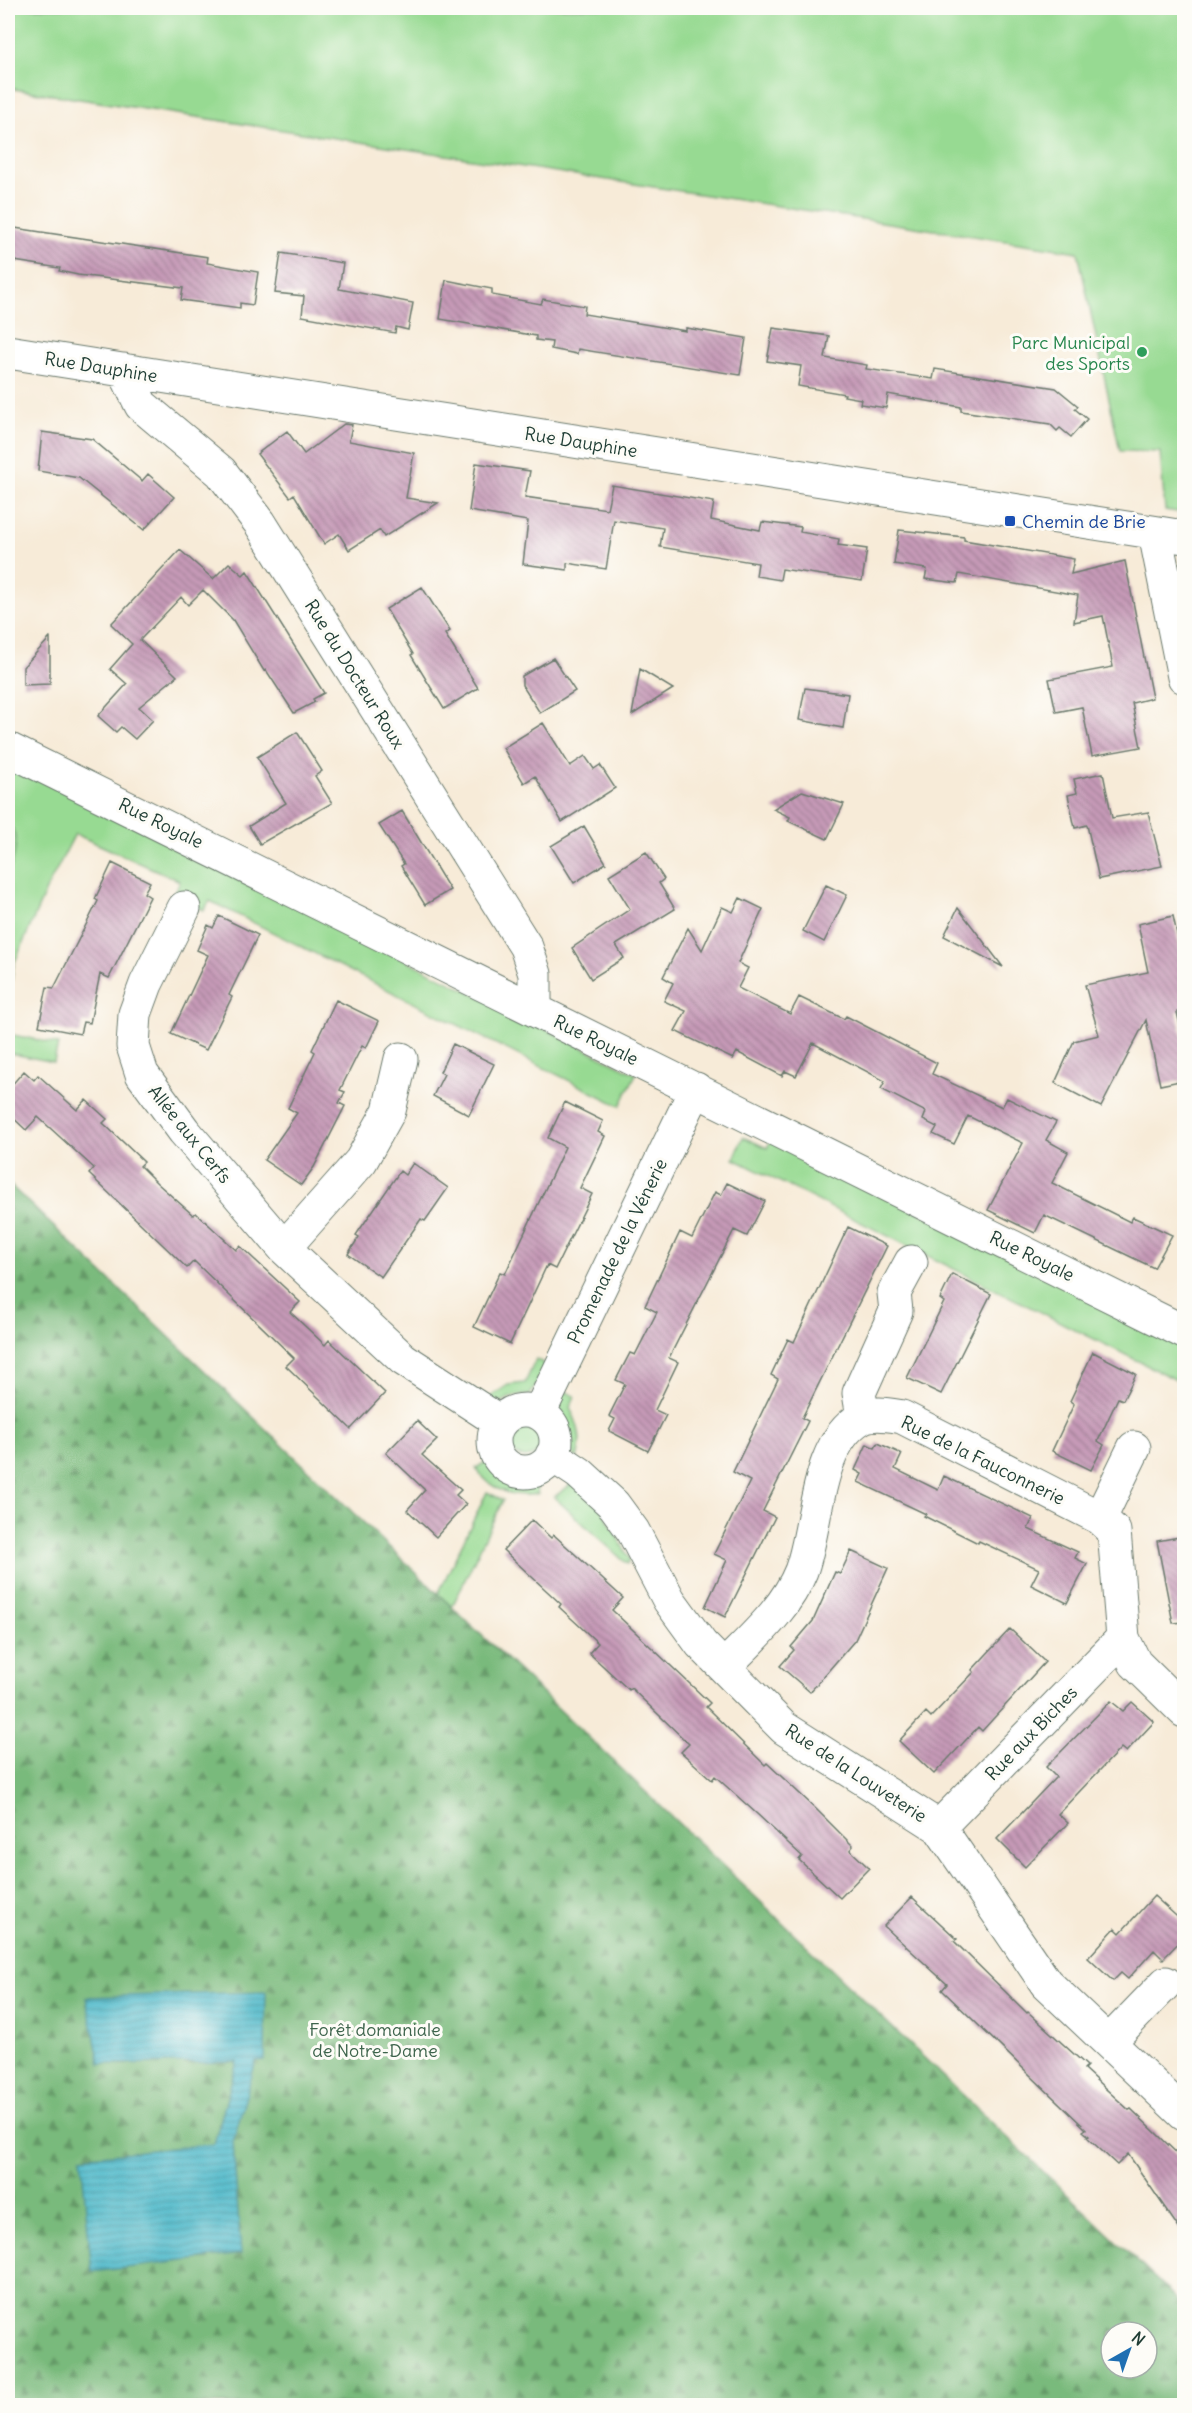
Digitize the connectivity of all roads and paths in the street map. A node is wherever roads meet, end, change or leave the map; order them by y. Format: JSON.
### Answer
{"nodes":[{"id":1,"x":8,"y":352,"type":"edge"},
{"id":2,"x":124,"y":370,"type":"junction"},
{"id":3,"x":1170,"y":535,"type":"edge"},
{"id":4,"x":1185,"y":677,"type":"edge"},
{"id":5,"x":8,"y":749,"type":"edge"},
{"id":6,"x":184,"y":908,"type":"dead end"},
{"id":7,"x":535,"y":1010,"type":"junction"},
{"id":8,"x":401,"y":1059,"type":"dead end"},
{"id":9,"x":696,"y":1089,"type":"junction"},
{"id":10,"x":284,"y":1248,"type":"junction"},
{"id":11,"x":911,"y":1262,"type":"dead end"},
{"id":12,"x":1185,"y":1332,"type":"edge"},
{"id":13,"x":539,"y":1413,"type":"junction"},
{"id":14,"x":863,"y":1417,"type":"junction"},
{"id":15,"x":500,"y":1422,"type":"junction"},
{"id":16,"x":1134,"y":1448,"type":"dead end"},
{"id":17,"x":552,"y":1455,"type":"junction"},
{"id":18,"x":1100,"y":1518,"type":"junction"},
{"id":19,"x":1123,"y":1638,"type":"junction"},
{"id":20,"x":724,"y":1667,"type":"junction"},
{"id":21,"x":1185,"y":1711,"type":"edge"},
{"id":22,"x":939,"y":1827,"type":"junction"},
{"id":23,"x":1166,"y":1983,"type":"dead end"},
{"id":24,"x":1109,"y":2042,"type":"junction"},
{"id":25,"x":1185,"y":2114,"type":"edge"}],
"edges":[{"from":1,"to":2,"type":"street","name":"Rue Dauphine"},
{"from":2,"to":3,"type":"street","name":"Rue Dauphine"},
{"from":2,"to":7,"type":"street","name":"Rue du Docteur Roux"},
{"from":3,"to":4,"type":"street"},
{"from":5,"to":7,"type":"street","name":"Rue Royale"},
{"from":6,"to":10,"type":"street","name":"Allée aux Cerfs"},
{"from":7,"to":9,"type":"street","name":"Rue Royale"},
{"from":8,"to":10,"type":"street"},
{"from":9,"to":12,"type":"street","name":"Rue Royale"},
{"from":9,"to":13,"type":"street","name":"Promenade de la Vénerie"},
{"from":10,"to":15,"type":"street","name":"Allée aux Cerfs"},
{"from":11,"to":14,"type":"street"},
{"from":13,"to":15,"type":"street"},
{"from":13,"to":17,"type":"street"},
{"from":14,"to":18,"type":"street","name":"Rue de la Fauconnerie"},
{"from":14,"to":20,"type":"street"},
{"from":15,"to":17,"type":"street"},
{"from":16,"to":18,"type":"street"},
{"from":17,"to":20,"type":"street","name":"Rue de la Louveterie"},
{"from":18,"to":19,"type":"street"},
{"from":19,"to":21,"type":"street"},
{"from":19,"to":22,"type":"street","name":"Rue aux Biches"},
{"from":20,"to":22,"type":"street","name":"Rue de la Louveterie"},
{"from":22,"to":24,"type":"street","name":"Rue de la Louveterie"},
{"from":23,"to":24,"type":"street"},
{"from":24,"to":25,"type":"street","name":"Rue de la Louveterie"}]}
